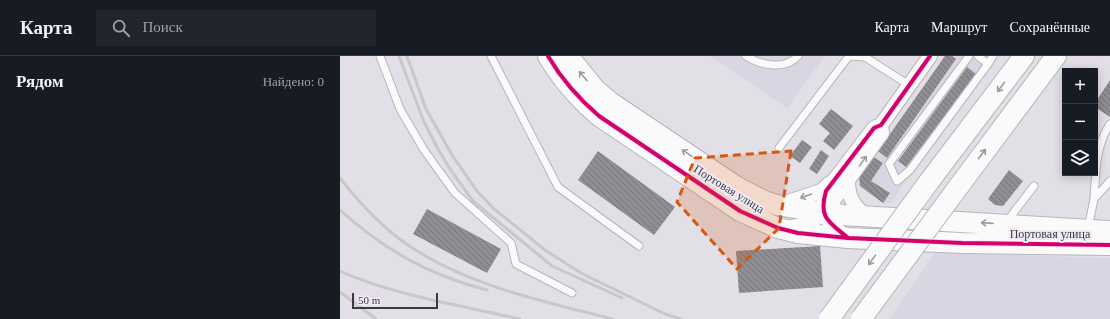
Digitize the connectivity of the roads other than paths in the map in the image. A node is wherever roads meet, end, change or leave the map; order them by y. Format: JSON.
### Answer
{"nodes":[{"id":1,"x":380,"y":56,"type":"edge"},
{"id":2,"x":491,"y":56,"type":"edge"},
{"id":3,"x":548,"y":56,"type":"edge"},
{"id":4,"x":568,"y":56,"type":"edge"},
{"id":5,"x":746,"y":56,"type":"edge"},
{"id":6,"x":798,"y":56,"type":"edge"},
{"id":7,"x":930,"y":56,"type":"edge"},
{"id":8,"x":969,"y":56,"type":"edge"},
{"id":9,"x":978,"y":56,"type":"edge"},
{"id":10,"x":993,"y":56,"type":"edge"},
{"id":11,"x":1024,"y":56,"type":"edge"},
{"id":12,"x":1056,"y":56,"type":"edge"},
{"id":13,"x":988,"y":64,"type":"junction"},
{"id":14,"x":909,"y":85,"type":"junction"},
{"id":15,"x":1110,"y":124,"type":"edge"},
{"id":16,"x":881,"y":125,"type":"junction"},
{"id":17,"x":779,"y":148,"type":"dead end"},
{"id":18,"x":1110,"y":181,"type":"edge"},
{"id":19,"x":832,"y":182,"type":"junction"},
{"id":20,"x":848,"y":182,"type":"junction"},
{"id":21,"x":1034,"y":186,"type":"dead end"},
{"id":22,"x":1106,"y":189,"type":"edge"},
{"id":23,"x":1094,"y":199,"type":"junction"},
{"id":24,"x":778,"y":205,"type":"junction"},
{"id":25,"x":824,"y":213,"type":"junction"},
{"id":26,"x":866,"y":216,"type":"junction"},
{"id":27,"x":1010,"y":225,"type":"junction"},
{"id":28,"x":778,"y":228,"type":"junction"},
{"id":29,"x":1110,"y":231,"type":"edge"},
{"id":30,"x":848,"y":238,"type":"junction"},
{"id":31,"x":1088,"y":238,"type":"junction"},
{"id":32,"x":1110,"y":245,"type":"edge"},
{"id":33,"x":639,"y":246,"type":"dead end"},
{"id":34,"x":572,"y":293,"type":"dead end"},
{"id":35,"x":829,"y":319,"type":"edge"},
{"id":36,"x":861,"y":319,"type":"edge"}],
"edges":[{"from":1,"to":34,"type":"lane"},
{"from":2,"to":33,"type":"lane"},
{"from":3,"to":28,"type":"street","name":"Портовая улица"},
{"from":24,"to":4,"type":"street","name":"Портовая улица","one_way":true},
{"from":5,"to":6,"type":"lane"},
{"from":7,"to":14,"type":"street"},
{"from":8,"to":13,"type":"lane"},
{"from":9,"to":13,"type":"lane"},
{"from":10,"to":13,"type":"lane"},
{"from":11,"to":35,"type":"street","one_way":true,"bridge":true},
{"from":36,"to":12,"type":"street","one_way":true,"bridge":true},
{"from":14,"to":16,"type":"street"},
{"from":14,"to":17,"type":"lane"},
{"from":15,"to":23,"type":"lane"},
{"from":16,"to":19,"type":"street"},
{"from":20,"to":16,"type":"street","one_way":true},
{"from":18,"to":22,"type":"lane"},
{"from":19,"to":24,"type":"street","one_way":true},
{"from":19,"to":25,"type":"street"},
{"from":20,"to":25,"type":"street"},
{"from":20,"to":26,"type":"street"},
{"from":21,"to":27,"type":"lane"},
{"from":22,"to":23,"type":"lane"},
{"from":23,"to":31,"type":"lane"},
{"from":24,"to":25,"type":"street","name":"Портовая улица"},
{"from":25,"to":26,"type":"street","name":"Портовая улица"},
{"from":25,"to":28,"type":"street"},
{"from":25,"to":30,"type":"street"},
{"from":27,"to":26,"type":"street","name":"Портовая улица","one_way":true},
{"from":27,"to":31,"type":"street","name":"Портовая улица"},
{"from":28,"to":30,"type":"street","name":"Портовая улица"},
{"from":29,"to":31,"type":"street","name":"Портовая улица"},
{"from":30,"to":31,"type":"street","name":"Портовая улица"},
{"from":31,"to":32,"type":"street","name":"Портовая улица"}]}
